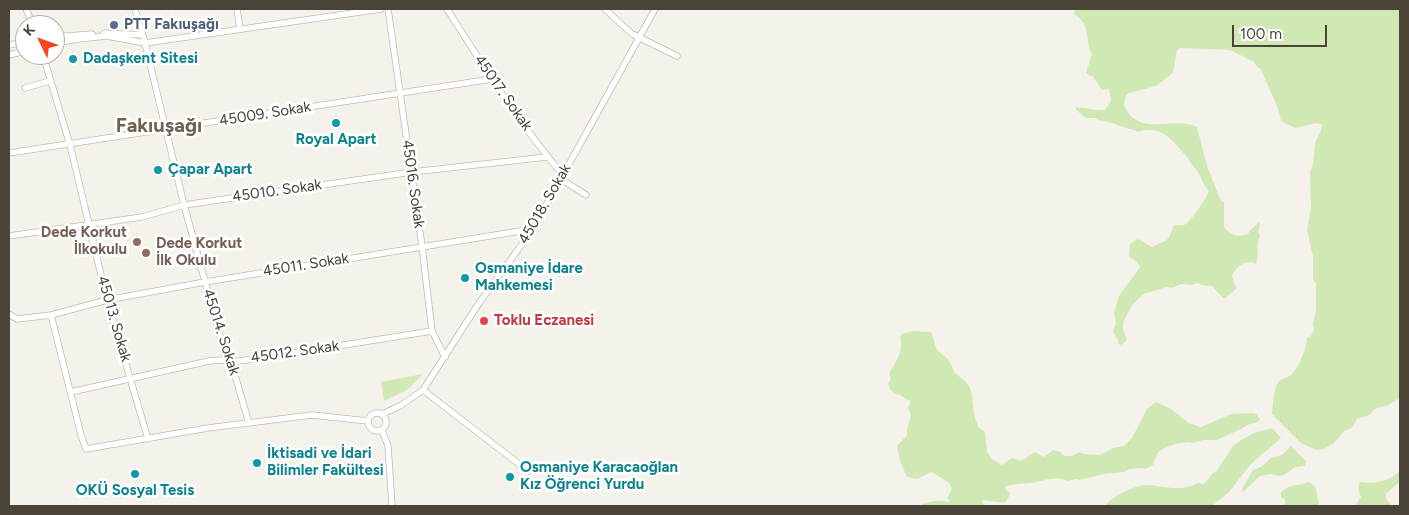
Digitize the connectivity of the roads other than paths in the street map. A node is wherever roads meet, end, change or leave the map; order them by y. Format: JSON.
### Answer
{"nodes":[{"id":1,"x":135,"y":9,"type":"edge"},
{"id":2,"x":237,"y":9,"type":"edge"},
{"id":3,"x":380,"y":9,"type":"edge"},
{"id":4,"x":388,"y":9,"type":"edge"},
{"id":5,"x":447,"y":9,"type":"edge"},
{"id":6,"x":605,"y":9,"type":"edge"},
{"id":7,"x":655,"y":9,"type":"edge"},
{"id":8,"x":240,"y":29,"type":"junction"},
{"id":9,"x":142,"y":35,"type":"junction"},
{"id":10,"x":65,"y":36,"type":"edge"},
{"id":11,"x":639,"y":38,"type":"junction"},
{"id":12,"x":65,"y":41,"type":"edge"},
{"id":13,"x":146,"y":42,"type":"junction"},
{"id":14,"x":677,"y":56,"type":"dead end"},
{"id":15,"x":46,"y":65,"type":"edge"},
{"id":16,"x":492,"y":79,"type":"junction"},
{"id":17,"x":50,"y":82,"type":"junction"},
{"id":18,"x":25,"y":88,"type":"dead end"},
{"id":19,"x":400,"y":93,"type":"junction"},
{"id":20,"x":166,"y":129,"type":"junction"},
{"id":21,"x":70,"y":145,"type":"junction"},
{"id":22,"x":9,"y":153,"type":"edge"},
{"id":23,"x":548,"y":157,"type":"junction"},
{"id":24,"x":412,"y":172,"type":"junction"},
{"id":25,"x":562,"y":177,"type":"junction"},
{"id":26,"x":586,"y":195,"type":"dead end"},
{"id":27,"x":184,"y":205,"type":"junction"},
{"id":28,"x":88,"y":225,"type":"junction"},
{"id":29,"x":533,"y":229,"type":"junction"},
{"id":30,"x":9,"y":236,"type":"edge"},
{"id":31,"x":422,"y":246,"type":"junction"},
{"id":32,"x":205,"y":282,"type":"junction"},
{"id":33,"x":107,"y":300,"type":"junction"},
{"id":34,"x":9,"y":314,"type":"edge"},
{"id":35,"x":50,"y":315,"type":"junction"},
{"id":36,"x":432,"y":331,"type":"junction"},
{"id":37,"x":445,"y":357,"type":"junction"},
{"id":38,"x":231,"y":362,"type":"junction"},
{"id":39,"x":131,"y":378,"type":"junction"},
{"id":40,"x":423,"y":390,"type":"junction"},
{"id":41,"x":71,"y":392,"type":"junction"},
{"id":42,"x":382,"y":414,"type":"junction"},
{"id":43,"x":368,"y":421,"type":"junction"},
{"id":44,"x":249,"y":423,"type":"junction"},
{"id":45,"x":382,"y":430,"type":"junction"},
{"id":46,"x":148,"y":438,"type":"junction"},
{"id":47,"x":528,"y":471,"type":"dead end"},
{"id":48,"x":392,"y":506,"type":"edge"}],
"edges":[{"from":1,"to":9,"type":"street","name":"45014. Sokak"},
{"from":2,"to":8,"type":"street"},
{"from":3,"to":8,"type":"street"},
{"from":4,"to":19,"type":"street","name":"45016. Sokak"},
{"from":5,"to":16,"type":"street","name":"45017. Sokak"},
{"from":6,"to":11,"type":"street"},
{"from":7,"to":11,"type":"street","name":"45018. Sokak"},
{"from":8,"to":13,"type":"street"},
{"from":9,"to":10,"type":"street"},
{"from":9,"to":13,"type":"street","name":"45014. Sokak"},
{"from":11,"to":14,"type":"street"},
{"from":11,"to":25,"type":"street","name":"45018. Sokak"},
{"from":12,"to":13,"type":"street"},
{"from":13,"to":20,"type":"street","name":"45014. Sokak"},
{"from":15,"to":17,"type":"street","name":"45013. Sokak"},
{"from":16,"to":19,"type":"street","name":"45009. Sokak"},
{"from":16,"to":23,"type":"street","name":"45017. Sokak"},
{"from":17,"to":18,"type":"street"},
{"from":17,"to":21,"type":"street","name":"45013. Sokak"},
{"from":19,"to":20,"type":"street","name":"45009. Sokak"},
{"from":19,"to":24,"type":"street","name":"45016. Sokak"},
{"from":20,"to":21,"type":"street","name":"45009. Sokak"},
{"from":20,"to":27,"type":"street","name":"45014. Sokak"},
{"from":21,"to":22,"type":"street","name":"45009. Sokak"},
{"from":21,"to":28,"type":"street","name":"45013. Sokak"},
{"from":23,"to":24,"type":"street","name":"45010. Sokak"},
{"from":23,"to":25,"type":"street","name":"45017. Sokak"},
{"from":24,"to":27,"type":"street","name":"45010. Sokak"},
{"from":24,"to":31,"type":"street","name":"45016. Sokak"},
{"from":25,"to":26,"type":"street","name":"45017. Sokak"},
{"from":25,"to":29,"type":"street","name":"45018. Sokak"},
{"from":27,"to":28,"type":"street","name":"45010. Sokak"},
{"from":27,"to":32,"type":"street","name":"45014. Sokak"},
{"from":28,"to":30,"type":"street","name":"45010. Sokak"},
{"from":28,"to":33,"type":"street","name":"45013. Sokak"},
{"from":29,"to":31,"type":"street","name":"45011. Sokak"},
{"from":29,"to":37,"type":"street","name":"45018. Sokak"},
{"from":31,"to":32,"type":"street","name":"45011. Sokak"},
{"from":31,"to":36,"type":"street","name":"45016. Sokak"},
{"from":32,"to":33,"type":"street","name":"45011. Sokak"},
{"from":32,"to":38,"type":"street","name":"45014. Sokak"},
{"from":33,"to":35,"type":"street","name":"45011. Sokak"},
{"from":33,"to":39,"type":"street","name":"45013. Sokak"},
{"from":34,"to":35,"type":"street","name":"45011. Sokak"},
{"from":35,"to":41,"type":"street"},
{"from":36,"to":37,"type":"street","name":"45016. Sokak"},
{"from":36,"to":38,"type":"street","name":"45012. Sokak"},
{"from":37,"to":40,"type":"street","name":"45018. Sokak"},
{"from":38,"to":39,"type":"street","name":"45012. Sokak"},
{"from":38,"to":44,"type":"street","name":"45014. Sokak"},
{"from":39,"to":41,"type":"street","name":"45012. Sokak"},
{"from":39,"to":46,"type":"street","name":"45013. Sokak"},
{"from":40,"to":42,"type":"street","name":"45018. Sokak"},
{"from":40,"to":47,"type":"street"},
{"from":41,"to":46,"type":"street"},
{"from":42,"to":43,"type":"street"},
{"from":42,"to":45,"type":"street"},
{"from":43,"to":44,"type":"street"},
{"from":43,"to":45,"type":"street"},
{"from":44,"to":46,"type":"street"},
{"from":45,"to":48,"type":"street"}]}
